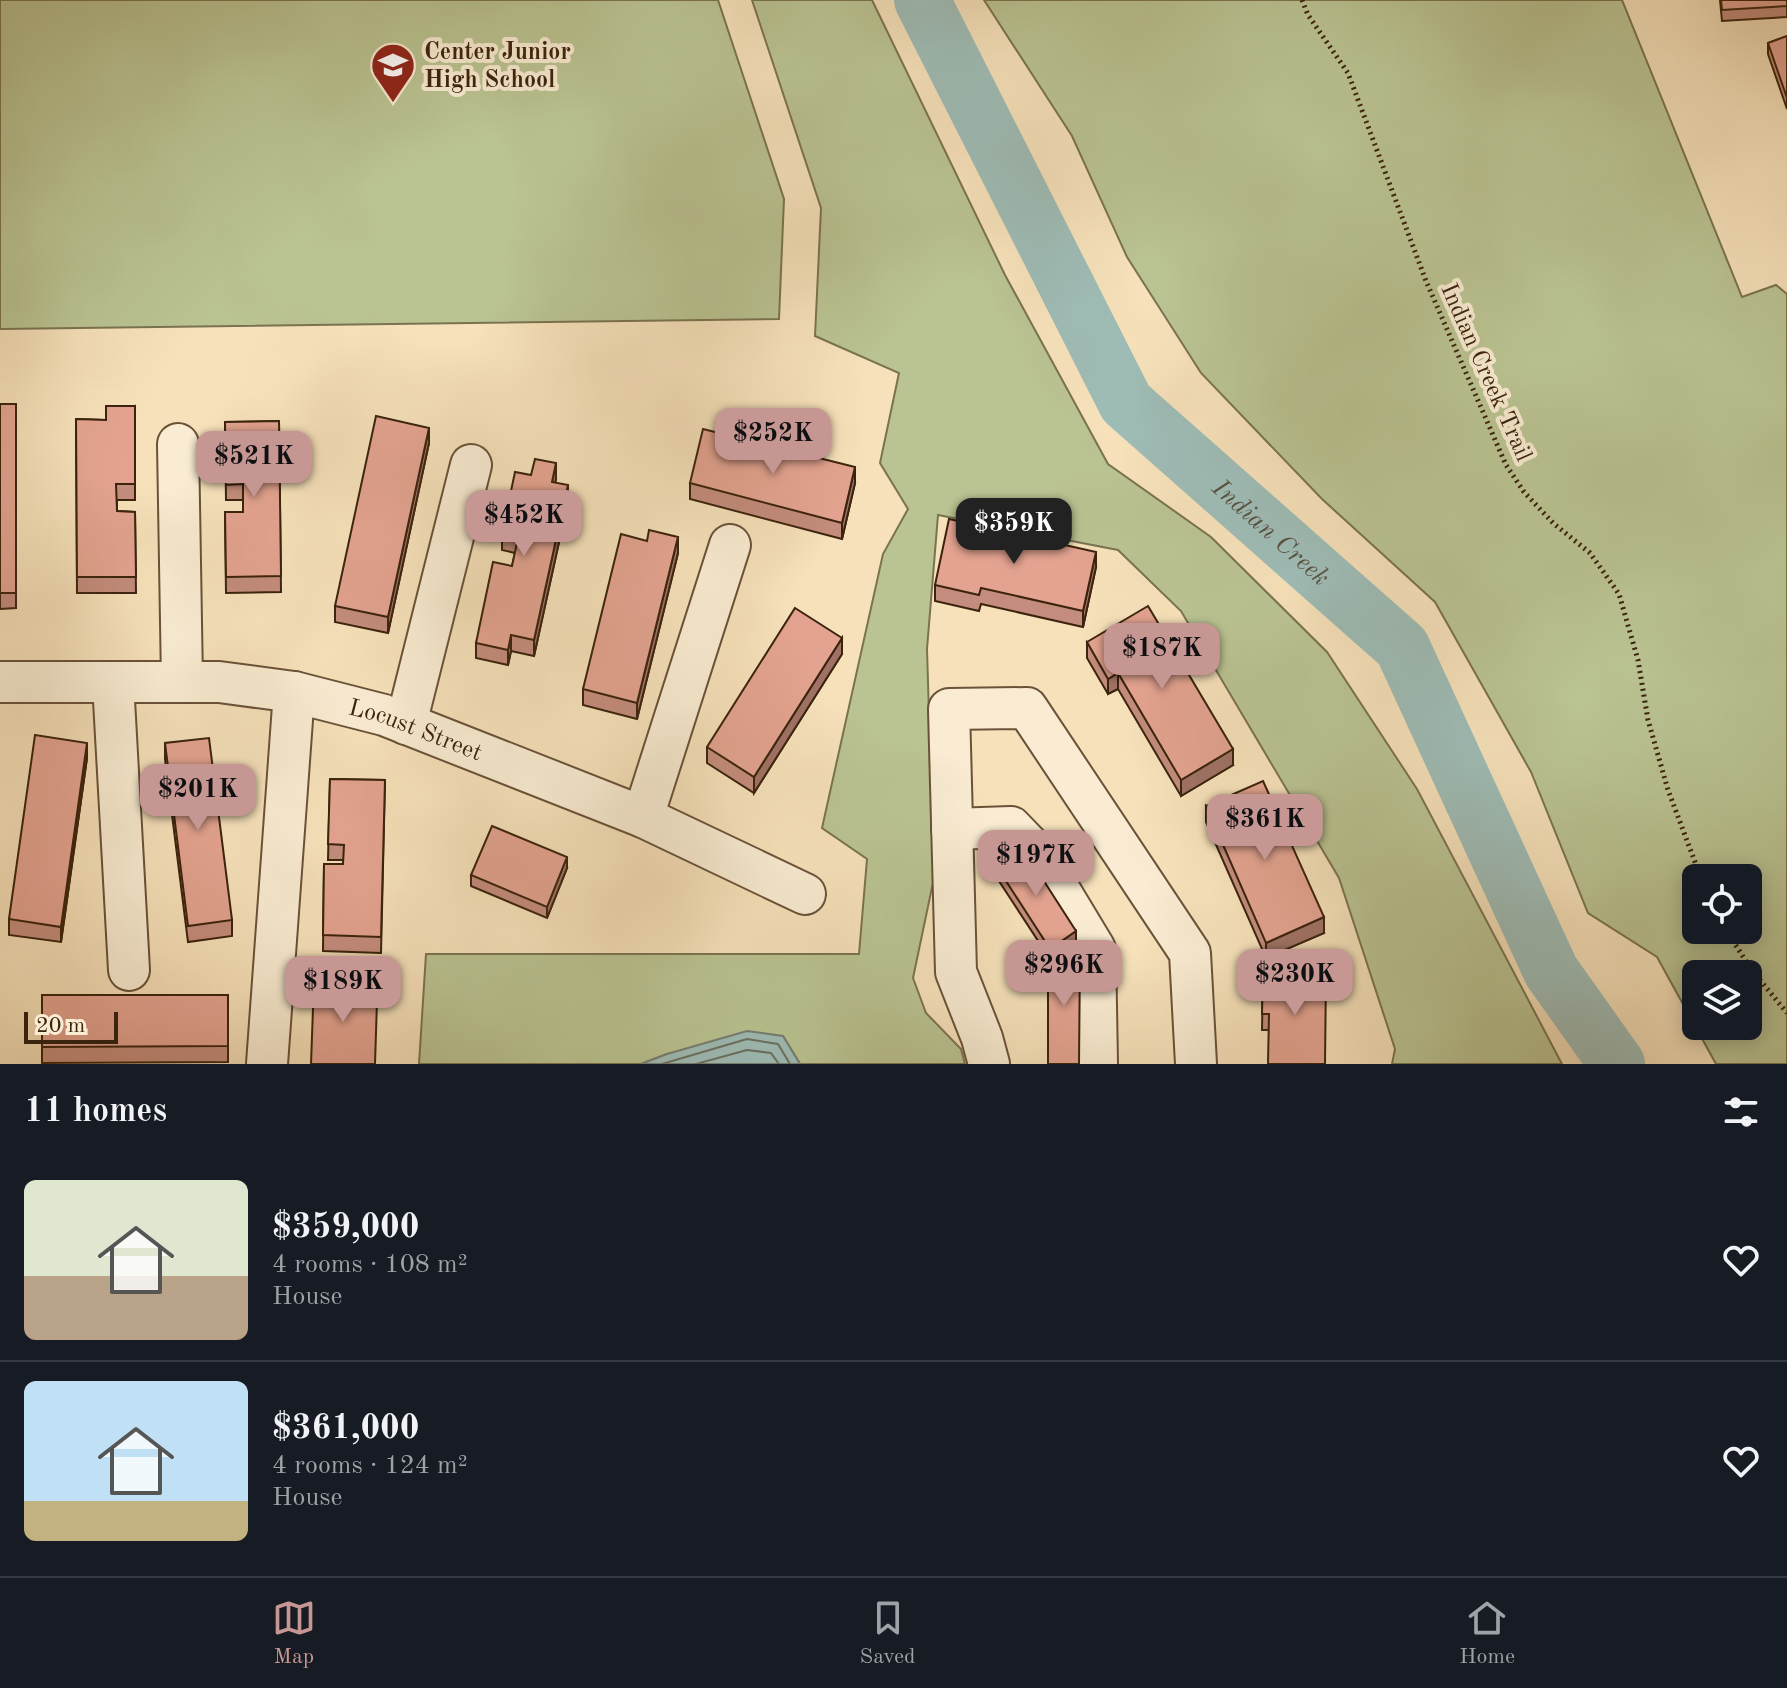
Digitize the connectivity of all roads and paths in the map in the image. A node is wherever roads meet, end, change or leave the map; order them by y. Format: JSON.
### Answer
{"nodes":[{"id":1,"x":1302,"y":0,"type":"edge"},
{"id":2,"x":178,"y":444,"type":"dead end"},
{"id":3,"x":471,"y":465,"type":"dead end"},
{"id":4,"x":730,"y":545,"type":"dead end"},
{"id":5,"x":182,"y":681,"type":"junction"},
{"id":6,"x":0,"y":682,"type":"edge"},
{"id":7,"x":113,"y":682,"type":"junction"},
{"id":8,"x":294,"y":692,"type":"junction"},
{"id":9,"x":406,"y":724,"type":"junction"},
{"id":10,"x":643,"y":817,"type":"junction"},
{"id":11,"x":952,"y":829,"type":"junction"},
{"id":12,"x":1696,"y":864,"type":"edge"},
{"id":13,"x":805,"y":894,"type":"dead end"},
{"id":14,"x":1735,"y":944,"type":"edge"},
{"id":15,"x":129,"y":970,"type":"dead end"},
{"id":16,"x":1787,"y":1013,"type":"edge"},
{"id":17,"x":267,"y":1064,"type":"edge"},
{"id":18,"x":989,"y":1064,"type":"edge"},
{"id":19,"x":1097,"y":1064,"type":"edge"},
{"id":20,"x":1196,"y":1064,"type":"edge"}],
"edges":[{"from":1,"to":12,"type":"path","name":"Indian Creek Trail"},
{"from":2,"to":5,"type":"street"},
{"from":3,"to":9,"type":"street"},
{"from":4,"to":10,"type":"street"},
{"from":5,"to":7,"type":"street","name":"Locust Street"},
{"from":5,"to":8,"type":"street","name":"Locust Street"},
{"from":6,"to":7,"type":"street","name":"Locust Street"},
{"from":7,"to":15,"type":"street"},
{"from":8,"to":9,"type":"street","name":"Locust Street"},
{"from":8,"to":17,"type":"street"},
{"from":9,"to":10,"type":"street","name":"Locust Street"},
{"from":10,"to":13,"type":"street","name":"Locust Street"},
{"from":11,"to":18,"type":"street"},
{"from":11,"to":19,"type":"street"},
{"from":11,"to":20,"type":"street"},
{"from":14,"to":16,"type":"path"}]}
